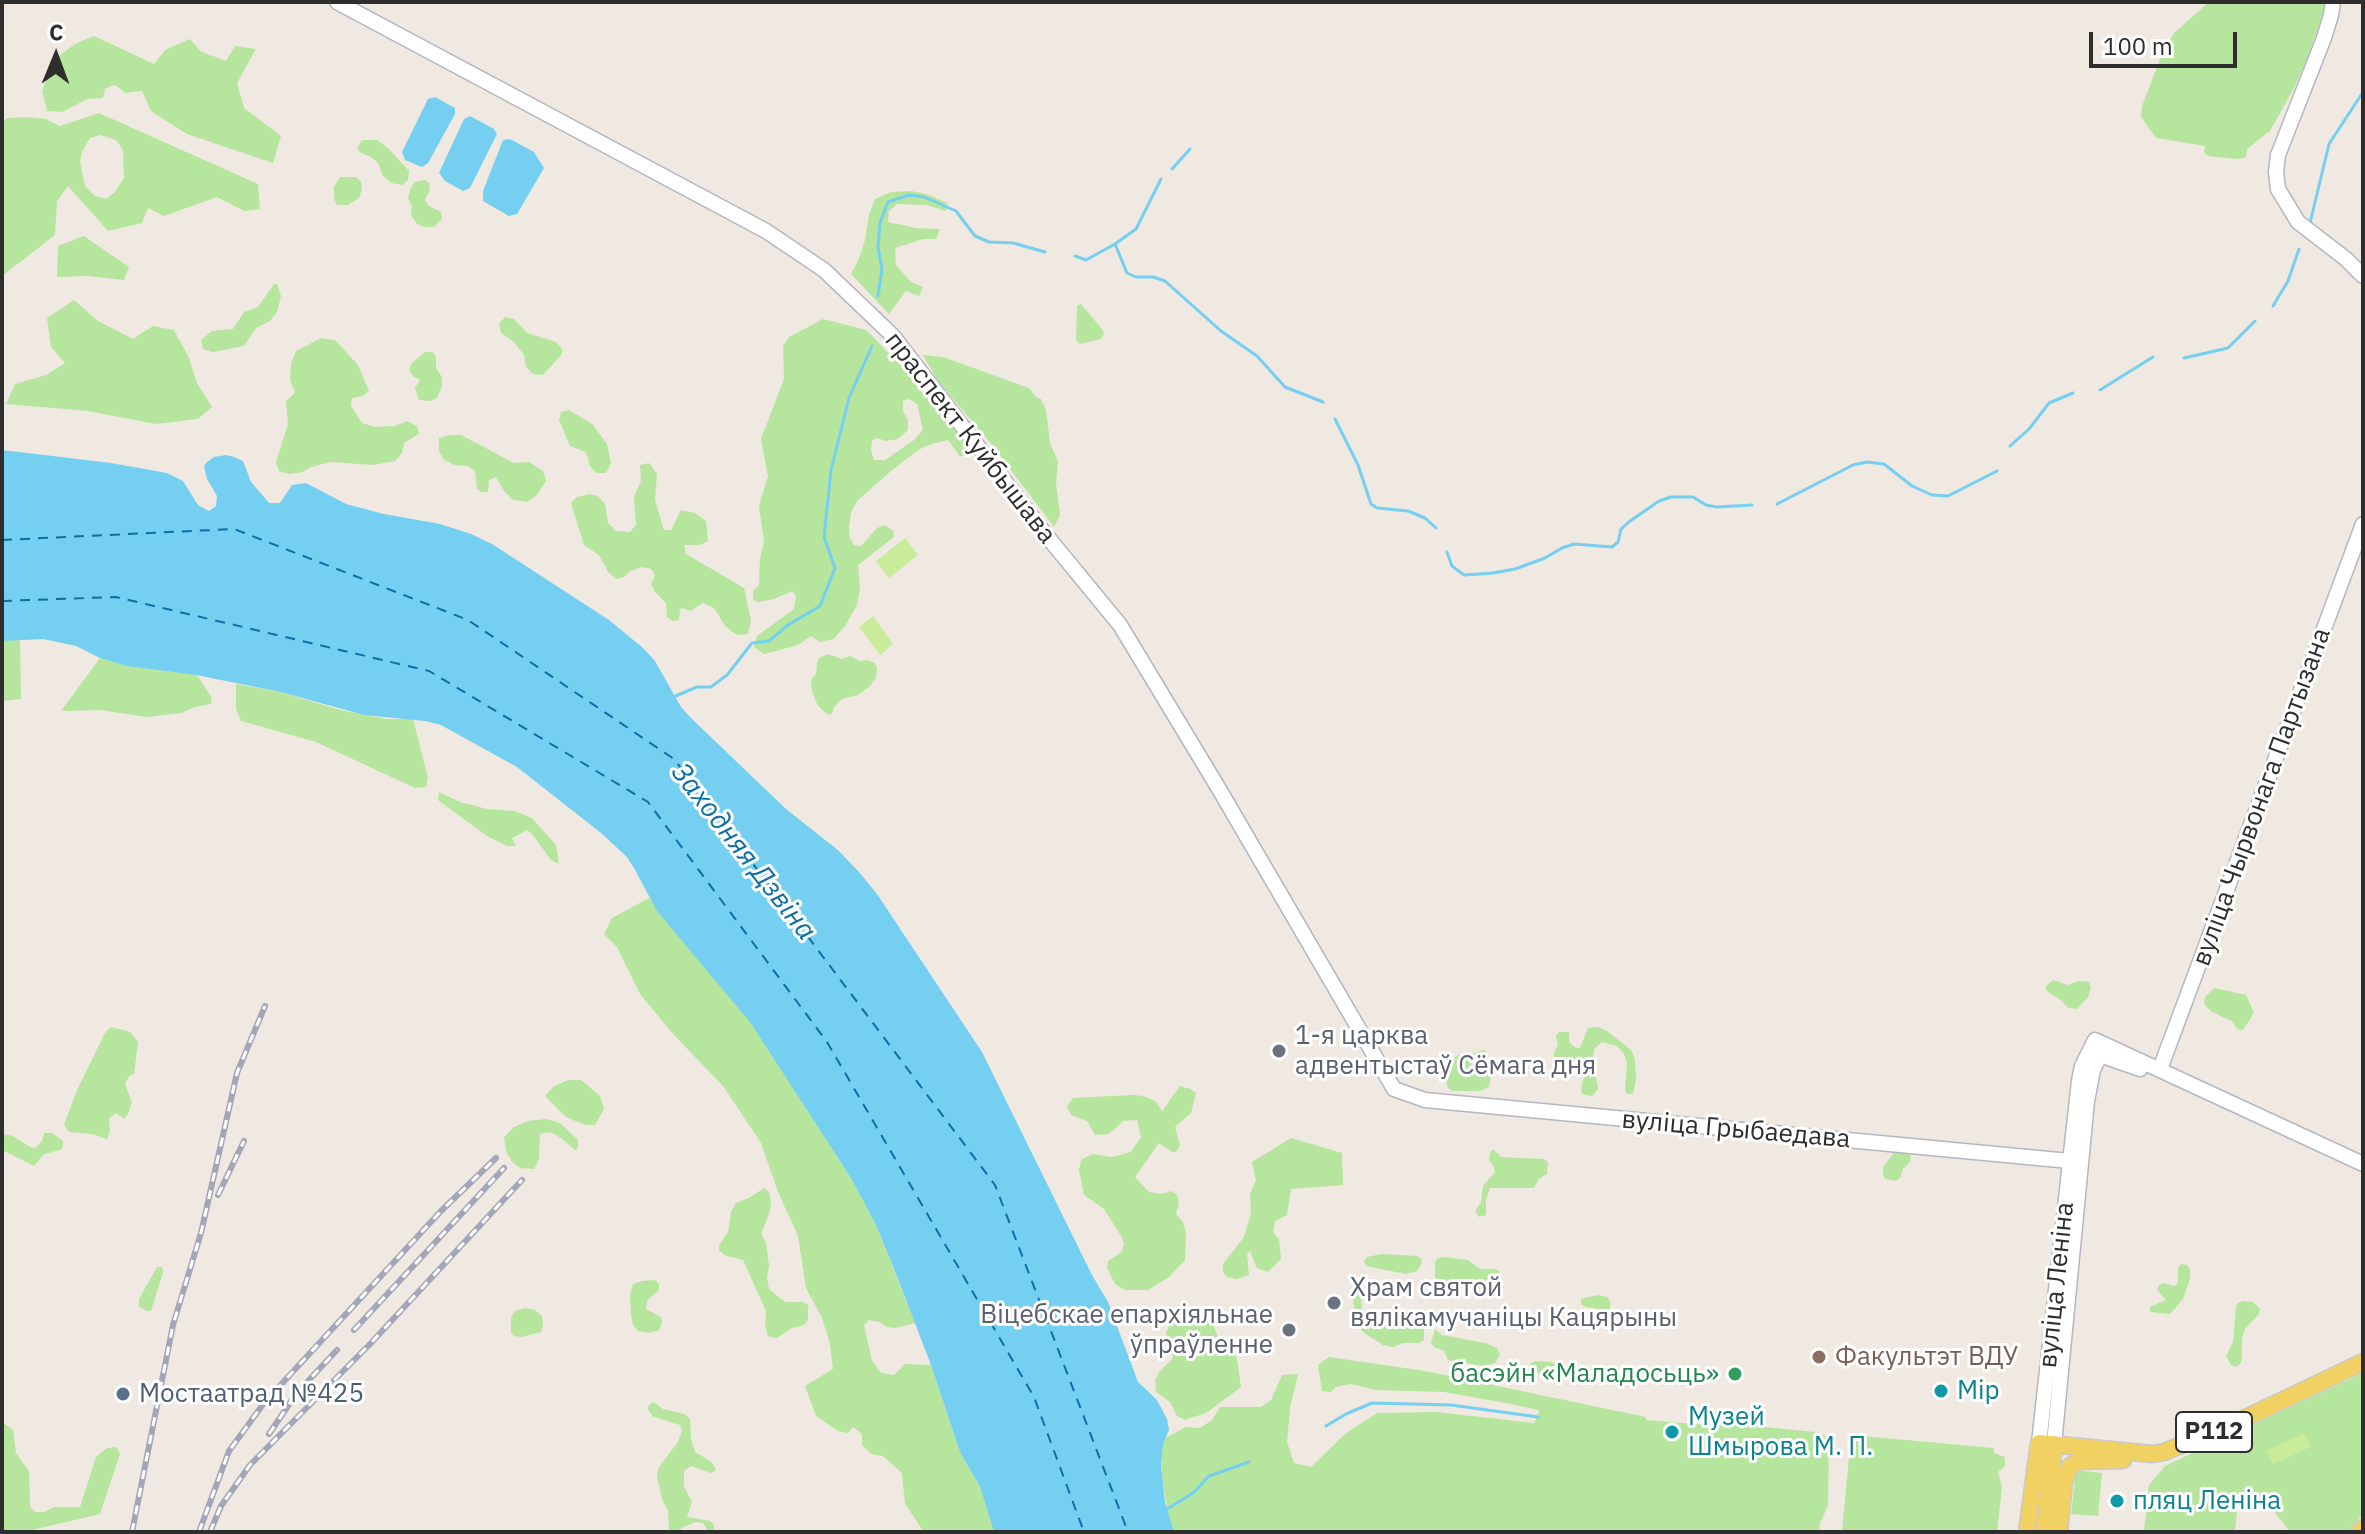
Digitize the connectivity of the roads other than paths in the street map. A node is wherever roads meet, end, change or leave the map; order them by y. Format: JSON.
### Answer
{"nodes":[{"id":1,"x":337,"y":2,"type":"edge"},
{"id":2,"x":2333,"y":2,"type":"edge"},
{"id":3,"x":2363,"y":276,"type":"edge"},
{"id":4,"x":2363,"y":524,"type":"edge"},
{"id":5,"x":2097,"y":1048,"type":"junction"},
{"id":6,"x":2131,"y":1066,"type":"junction"},
{"id":7,"x":2160,"y":1069,"type":"junction"},
{"id":8,"x":1394,"y":1089,"type":"joint"},
{"id":9,"x":2087,"y":1101,"type":"junction"},
{"id":10,"x":2075,"y":1162,"type":"junction"},
{"id":11,"x":2363,"y":1164,"type":"edge"},
{"id":12,"x":2363,"y":1364,"type":"edge"},
{"id":13,"x":2046,"y":1444,"type":"junction"},
{"id":14,"x":2027,"y":1532,"type":"edge"},
{"id":15,"x":2045,"y":1532,"type":"edge"},
{"id":16,"x":2059,"y":1532,"type":"edge"}],
"edges":[{"from":1,"to":8,"type":"street","name":"праспект Куйбышава"},
{"from":2,"to":3,"type":"street"},
{"from":4,"to":7,"type":"street","name":"вуліца Чырвонага Партызана"},
{"from":5,"to":6,"type":"street"},
{"from":5,"to":7,"type":"street"},
{"from":5,"to":9,"type":"street","name":"вуліца Леніна"},
{"from":5,"to":10,"type":"street","name":"вуліца Леніна"},
{"from":6,"to":7,"type":"street"},
{"from":6,"to":9,"type":"street"},
{"from":7,"to":11,"type":"street"},
{"from":8,"to":10,"type":"street","name":"вуліца Грыбаедава"},
{"from":9,"to":10,"type":"street","name":"вуліца Леніна"},
{"from":10,"to":13,"type":"street","name":"вуліца Леніна"},
{"from":12,"to":13,"type":"main road","number":"Р112"},
{"from":12,"to":16,"type":"main road"},
{"from":13,"to":14,"type":"main road","name":"вуліца Леніна"},
{"from":13,"to":15,"type":"main road","name":"вуліца Леніна"}]}
